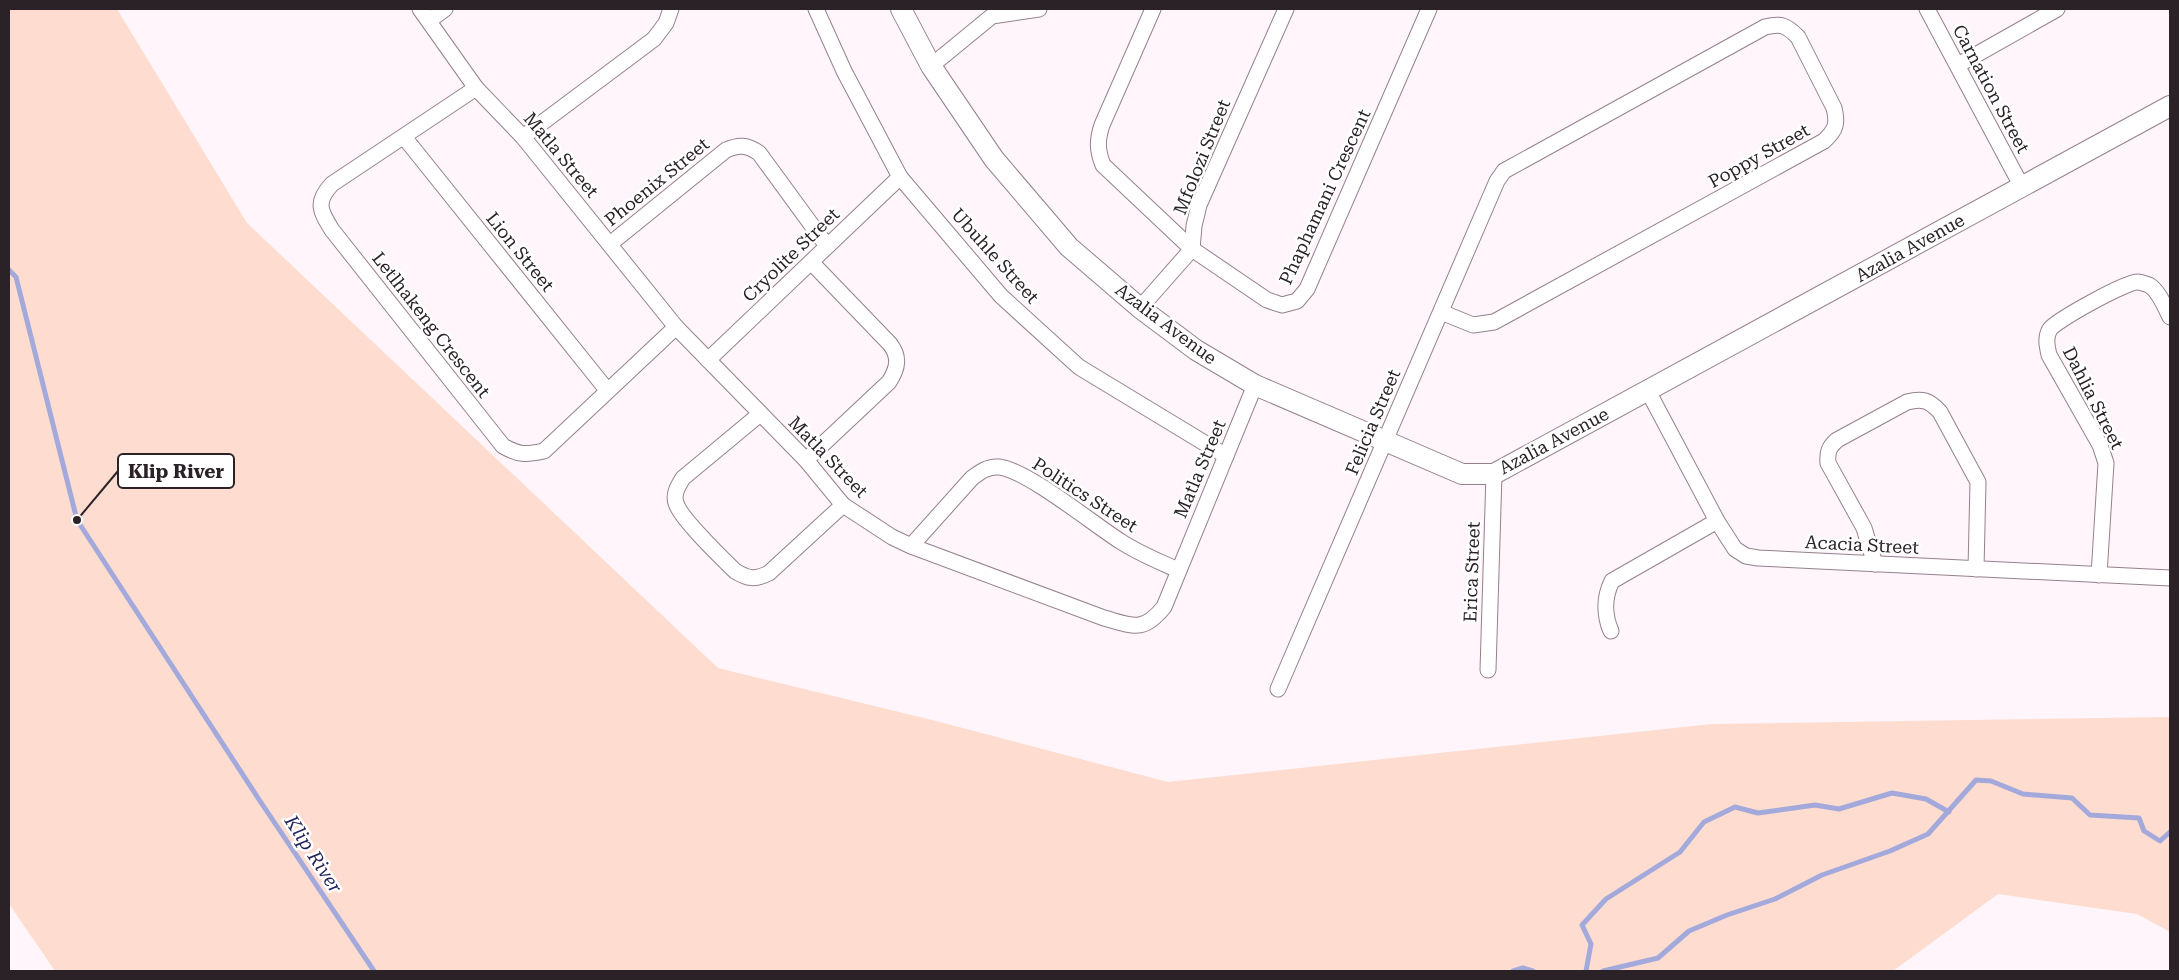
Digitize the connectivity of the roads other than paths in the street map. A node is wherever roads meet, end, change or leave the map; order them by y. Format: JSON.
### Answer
{"nodes":[{"id":1,"x":445,"y":9,"type":"edge"},
{"id":2,"x":671,"y":9,"type":"edge"},
{"id":3,"x":816,"y":9,"type":"edge"},
{"id":4,"x":901,"y":9,"type":"edge"},
{"id":5,"x":1039,"y":9,"type":"edge"},
{"id":6,"x":1153,"y":9,"type":"edge"},
{"id":7,"x":1286,"y":9,"type":"edge"},
{"id":8,"x":1429,"y":9,"type":"edge"},
{"id":9,"x":1927,"y":9,"type":"edge"},
{"id":10,"x":2057,"y":9,"type":"edge"},
{"id":11,"x":990,"y":12,"type":"edge"},
{"id":12,"x":425,"y":14,"type":"edge"},
{"id":13,"x":1958,"y":64,"type":"junction"},
{"id":14,"x":932,"y":66,"type":"junction"},
{"id":15,"x":476,"y":88,"type":"junction"},
{"id":16,"x":2170,"y":106,"type":"edge"},
{"id":17,"x":404,"y":136,"type":"junction"},
{"id":18,"x":523,"y":137,"type":"junction"},
{"id":19,"x":1504,"y":171,"type":"joint"},
{"id":20,"x":900,"y":176,"type":"junction"},
{"id":21,"x":2022,"y":187,"type":"junction"},
{"id":22,"x":610,"y":244,"type":"junction"},
{"id":23,"x":827,"y":246,"type":"junction"},
{"id":24,"x":1192,"y":249,"type":"junction"},
{"id":25,"x":811,"y":262,"type":"junction"},
{"id":26,"x":1140,"y":308,"type":"junction"},
{"id":27,"x":1441,"y":312,"type":"junction"},
{"id":28,"x":2170,"y":317,"type":"edge"},
{"id":29,"x":676,"y":327,"type":"junction"},
{"id":30,"x":708,"y":360,"type":"junction"},
{"id":31,"x":1255,"y":385,"type":"junction"},
{"id":32,"x":607,"y":390,"type":"junction"},
{"id":33,"x":1648,"y":391,"type":"junction"},
{"id":34,"x":760,"y":414,"type":"junction"},
{"id":35,"x":1385,"y":442,"type":"junction"},
{"id":36,"x":1226,"y":456,"type":"junction"},
{"id":37,"x":806,"y":460,"type":"junction"},
{"id":38,"x":1494,"y":474,"type":"junction"},
{"id":39,"x":843,"y":505,"type":"junction"},
{"id":40,"x":1717,"y":521,"type":"junction"},
{"id":41,"x":911,"y":546,"type":"junction"},
{"id":42,"x":1875,"y":564,"type":"junction"},
{"id":43,"x":1178,"y":570,"type":"junction"},
{"id":44,"x":1976,"y":570,"type":"junction"},
{"id":45,"x":2100,"y":575,"type":"junction"},
{"id":46,"x":2170,"y":578,"type":"edge"},
{"id":47,"x":1611,"y":631,"type":"dead end"},
{"id":48,"x":1488,"y":670,"type":"dead end"},
{"id":49,"x":1278,"y":689,"type":"dead end"}],
"edges":[{"from":1,"to":12,"type":"street"},
{"from":2,"to":18,"type":"street"},
{"from":3,"to":20,"type":"street","name":"Ubuhle Street"},
{"from":4,"to":14,"type":"street","name":"Azalia Avenue"},
{"from":5,"to":11,"type":"street"},
{"from":6,"to":24,"type":"street","name":"Phaphamani Crescent"},
{"from":7,"to":24,"type":"street","name":"Mfolozi Street"},
{"from":8,"to":24,"type":"street","name":"Phaphamani Crescent"},
{"from":9,"to":13,"type":"street","name":"Carnation Street"},
{"from":10,"to":13,"type":"street"},
{"from":11,"to":14,"type":"street"},
{"from":12,"to":15,"type":"street","name":"Matla Street"},
{"from":13,"to":21,"type":"street","name":"Carnation Street"},
{"from":14,"to":26,"type":"street","name":"Azalia Avenue"},
{"from":15,"to":17,"type":"street","name":"Letlhakeng Crescent"},
{"from":15,"to":18,"type":"street","name":"Matla Street"},
{"from":16,"to":21,"type":"street","name":"Azalia Avenue"},
{"from":17,"to":32,"type":"street","name":"Lion Street"},
{"from":17,"to":32,"type":"street","name":"Letlhakeng Crescent"},
{"from":18,"to":22,"type":"street","name":"Matla Street"},
{"from":19,"to":27,"type":"street","name":"Felicia Street"},
{"from":19,"to":27,"type":"street","name":"Poppy Street"},
{"from":20,"to":23,"type":"street","name":"Cryolite Street"},
{"from":20,"to":36,"type":"street","name":"Ubuhle Street"},
{"from":21,"to":33,"type":"street","name":"Azalia Avenue"},
{"from":22,"to":23,"type":"street","name":"Phoenix Street"},
{"from":22,"to":29,"type":"street","name":"Matla Street"},
{"from":23,"to":25,"type":"street","name":"Cryolite Street"},
{"from":24,"to":26,"type":"street"},
{"from":25,"to":30,"type":"street","name":"Cryolite Street"},
{"from":25,"to":37,"type":"street"},
{"from":26,"to":31,"type":"street","name":"Azalia Avenue"},
{"from":27,"to":35,"type":"street","name":"Felicia Street"},
{"from":28,"to":45,"type":"street","name":"Dahlia Street"},
{"from":29,"to":30,"type":"street","name":"Matla Street"},
{"from":29,"to":32,"type":"street","name":"Letlhakeng Crescent"},
{"from":30,"to":34,"type":"street","name":"Matla Street"},
{"from":31,"to":35,"type":"street","name":"Azalia Avenue"},
{"from":31,"to":36,"type":"street","name":"Matla Street"},
{"from":33,"to":38,"type":"street","name":"Azalia Avenue"},
{"from":33,"to":40,"type":"street","name":"Acacia Street"},
{"from":34,"to":37,"type":"street","name":"Matla Street"},
{"from":34,"to":39,"type":"street"},
{"from":35,"to":38,"type":"street","name":"Azalia Avenue"},
{"from":35,"to":49,"type":"street","name":"Felicia Street"},
{"from":36,"to":43,"type":"street","name":"Matla Street"},
{"from":37,"to":39,"type":"street","name":"Matla Street"},
{"from":38,"to":48,"type":"street","name":"Erica Street"},
{"from":39,"to":41,"type":"street","name":"Matla Street"},
{"from":40,"to":42,"type":"street","name":"Acacia Street"},
{"from":40,"to":47,"type":"street"},
{"from":41,"to":43,"type":"street","name":"Matla Street"},
{"from":41,"to":43,"type":"street","name":"Politics Street"},
{"from":42,"to":44,"type":"street","name":"Acacia Street"},
{"from":42,"to":44,"type":"street"},
{"from":44,"to":45,"type":"street","name":"Acacia Street"},
{"from":45,"to":46,"type":"street","name":"Acacia Street"}]}
